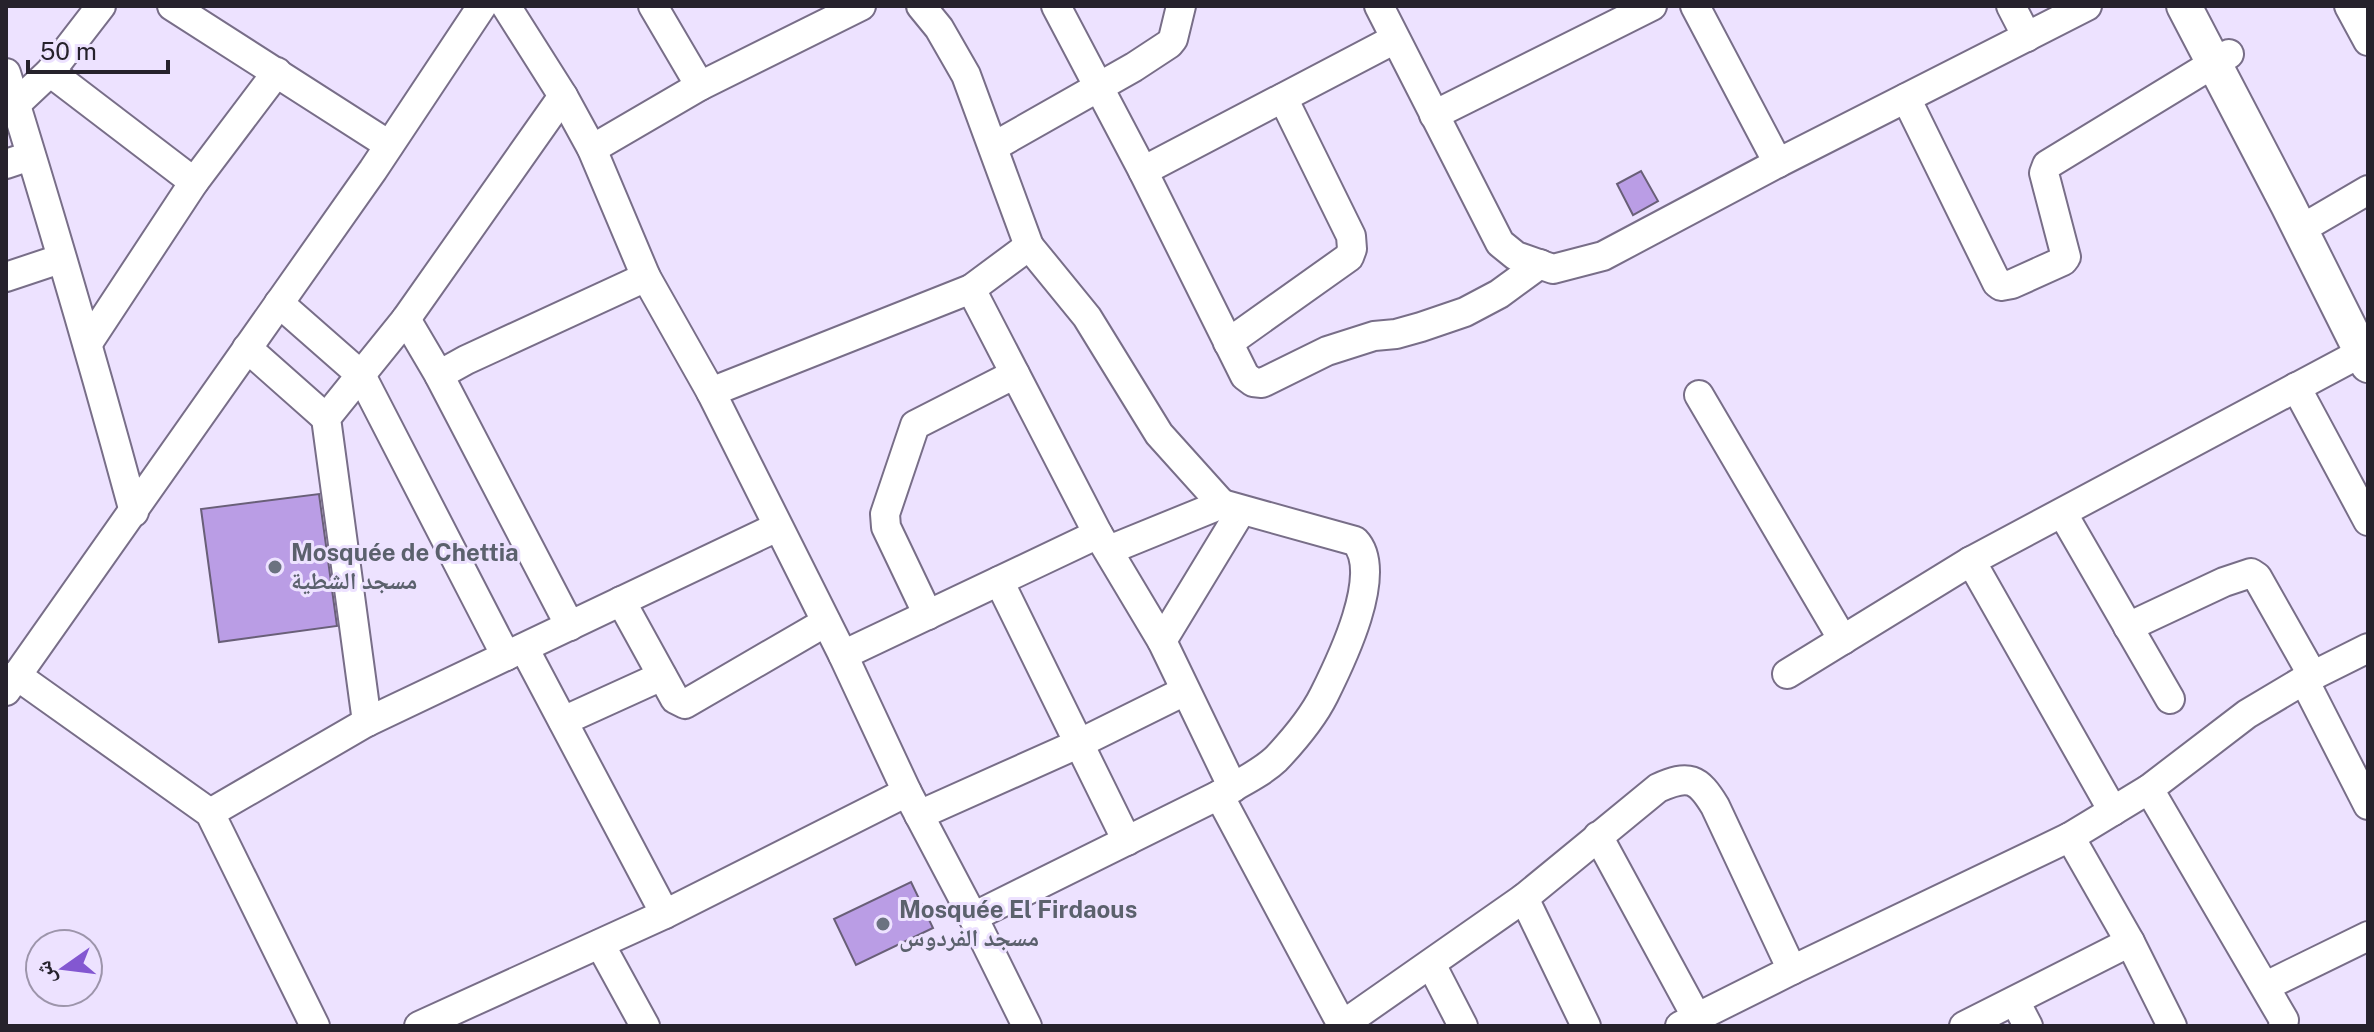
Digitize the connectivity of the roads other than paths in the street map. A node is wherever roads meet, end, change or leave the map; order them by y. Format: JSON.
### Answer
{"nodes":[{"id":1,"x":101,"y":6,"type":"edge"},
{"id":2,"x":172,"y":6,"type":"edge"},
{"id":3,"x":482,"y":6,"type":"edge"},
{"id":4,"x":506,"y":6,"type":"edge"},
{"id":5,"x":653,"y":6,"type":"edge"},
{"id":6,"x":861,"y":6,"type":"edge"},
{"id":7,"x":921,"y":6,"type":"edge"},
{"id":8,"x":1056,"y":6,"type":"edge"},
{"id":9,"x":1181,"y":6,"type":"edge"},
{"id":10,"x":1379,"y":6,"type":"edge"},
{"id":11,"x":1652,"y":6,"type":"edge"},
{"id":12,"x":1695,"y":6,"type":"edge"},
{"id":13,"x":2011,"y":6,"type":"edge"},
{"id":14,"x":2087,"y":6,"type":"edge"},
{"id":15,"x":2184,"y":6,"type":"edge"},
{"id":16,"x":2204,"y":6,"type":"edge"},
{"id":17,"x":2349,"y":6,"type":"edge"},
{"id":18,"x":2027,"y":37,"type":"junction"},
{"id":19,"x":1395,"y":39,"type":"junction"},
{"id":20,"x":2368,"y":41,"type":"edge"},
{"id":21,"x":2221,"y":59,"type":"junction"},
{"id":22,"x":50,"y":72,"type":"junction"},
{"id":23,"x":277,"y":72,"type":"junction"},
{"id":24,"x":6,"y":73,"type":"edge"},
{"id":25,"x":700,"y":86,"type":"junction"},
{"id":26,"x":1098,"y":87,"type":"junction"},
{"id":27,"x":563,"y":96,"type":"junction"},
{"id":28,"x":1283,"y":98,"type":"junction"},
{"id":29,"x":1906,"y":98,"type":"junction"},
{"id":30,"x":16,"y":104,"type":"junction"},
{"id":31,"x":1434,"y":115,"type":"junction"},
{"id":32,"x":389,"y":145,"type":"junction"},
{"id":33,"x":993,"y":147,"type":"junction"},
{"id":34,"x":592,"y":149,"type":"junction"},
{"id":35,"x":18,"y":160,"type":"edge"},
{"id":36,"x":1778,"y":163,"type":"junction"},
{"id":37,"x":1143,"y":171,"type":"junction"},
{"id":38,"x":194,"y":182,"type":"junction"},
{"id":39,"x":2368,"y":190,"type":"edge"},
{"id":40,"x":2315,"y":221,"type":"junction"},
{"id":41,"x":1029,"y":246,"type":"junction"},
{"id":42,"x":60,"y":259,"type":"junction"},
{"id":43,"x":1540,"y":264,"type":"junction"},
{"id":44,"x":6,"y":277,"type":"edge"},
{"id":45,"x":646,"y":277,"type":"junction"},
{"id":46,"x":971,"y":289,"type":"junction"},
{"id":47,"x":279,"y":303,"type":"junction"},
{"id":48,"x":406,"y":319,"type":"junction"},
{"id":49,"x":88,"y":343,"type":"junction"},
{"id":50,"x":1228,"y":343,"type":"junction"},
{"id":51,"x":2366,"y":347,"type":"edge"},
{"id":52,"x":247,"y":348,"type":"junction"},
{"id":53,"x":1015,"y":374,"type":"junction"},
{"id":54,"x":361,"y":375,"type":"junction"},
{"id":55,"x":439,"y":375,"type":"junction"},
{"id":56,"x":2296,"y":387,"type":"junction"},
{"id":57,"x":711,"y":392,"type":"junction"},
{"id":58,"x":1699,"y":395,"type":"dead end"},
{"id":59,"x":326,"y":418,"type":"junction"},
{"id":60,"x":1232,"y":507,"type":"junction"},
{"id":61,"x":134,"y":512,"type":"junction"},
{"id":62,"x":2063,"y":514,"type":"junction"},
{"id":63,"x":2368,"y":521,"type":"edge"},
{"id":64,"x":777,"y":527,"type":"junction"},
{"id":65,"x":1103,"y":542,"type":"junction"},
{"id":66,"x":1971,"y":561,"type":"junction"},
{"id":67,"x":999,"y":581,"type":"junction"},
{"id":68,"x":621,"y":601,"type":"junction"},
{"id":69,"x":928,"y":615,"type":"junction"},
{"id":70,"x":826,"y":622,"type":"junction"},
{"id":71,"x":570,"y":626,"type":"junction"},
{"id":72,"x":2128,"y":627,"type":"junction"},
{"id":73,"x":1843,"y":640,"type":"junction"},
{"id":74,"x":1162,"y":641,"type":"junction"},
{"id":75,"x":2368,"y":648,"type":"edge"},
{"id":76,"x":515,"y":652,"type":"junction"},
{"id":77,"x":843,"y":655,"type":"junction"},
{"id":78,"x":1787,"y":674,"type":"dead end"},
{"id":79,"x":662,"y":676,"type":"junction"},
{"id":80,"x":2308,"y":678,"type":"junction"},
{"id":81,"x":9,"y":685,"type":"edge"},
{"id":82,"x":1185,"y":691,"type":"junction"},
{"id":83,"x":2170,"y":699,"type":"dead end"},
{"id":84,"x":563,"y":721,"type":"junction"},
{"id":85,"x":367,"y":722,"type":"junction"},
{"id":86,"x":1080,"y":743,"type":"junction"},
{"id":87,"x":2149,"y":789,"type":"junction"},
{"id":88,"x":1226,"y":792,"type":"junction"},
{"id":89,"x":913,"y":804,"type":"junction"},
{"id":90,"x":2368,"y":805,"type":"edge"},
{"id":91,"x":2113,"y":811,"type":"junction"},
{"id":92,"x":210,"y":813,"type":"junction"},
{"id":93,"x":1598,"y":836,"type":"junction"},
{"id":94,"x":2070,"y":837,"type":"junction"},
{"id":95,"x":1127,"y":841,"type":"junction"},
{"id":96,"x":1524,"y":898,"type":"junction"},
{"id":97,"x":665,"y":914,"type":"junction"},
{"id":98,"x":973,"y":917,"type":"junction"},
{"id":99,"x":2368,"y":936,"type":"edge"},
{"id":100,"x":2130,"y":942,"type":"junction"},
{"id":101,"x":600,"y":944,"type":"junction"},
{"id":102,"x":1431,"y":964,"type":"junction"},
{"id":103,"x":1792,"y":970,"type":"junction"},
{"id":104,"x":2266,"y":986,"type":"junction"},
{"id":105,"x":2015,"y":1001,"type":"junction"},
{"id":106,"x":1689,"y":1022,"type":"edge"},
{"id":107,"x":1342,"y":1025,"type":"edge"},
{"id":108,"x":315,"y":1026,"type":"edge"},
{"id":109,"x":419,"y":1026,"type":"edge"},
{"id":110,"x":645,"y":1026,"type":"edge"},
{"id":111,"x":1027,"y":1026,"type":"edge"},
{"id":112,"x":1463,"y":1026,"type":"edge"},
{"id":113,"x":1586,"y":1026,"type":"edge"},
{"id":114,"x":1964,"y":1026,"type":"edge"},
{"id":115,"x":2028,"y":1026,"type":"edge"},
{"id":116,"x":2172,"y":1026,"type":"edge"},
{"id":117,"x":2283,"y":1026,"type":"edge"}],
"edges":[{"from":1,"to":22,"type":"street"},
{"from":2,"to":23,"type":"street"},
{"from":3,"to":32,"type":"street"},
{"from":4,"to":27,"type":"street"},
{"from":5,"to":25,"type":"street"},
{"from":6,"to":25,"type":"street"},
{"from":7,"to":33,"type":"street"},
{"from":8,"to":26,"type":"street"},
{"from":9,"to":26,"type":"street"},
{"from":10,"to":19,"type":"street"},
{"from":11,"to":31,"type":"street"},
{"from":12,"to":36,"type":"street"},
{"from":13,"to":18,"type":"street"},
{"from":14,"to":18,"type":"street"},
{"from":15,"to":21,"type":"main road"},
{"from":16,"to":21,"type":"main road"},
{"from":17,"to":20,"type":"street"},
{"from":18,"to":29,"type":"street"},
{"from":19,"to":28,"type":"street"},
{"from":19,"to":31,"type":"street"},
{"from":21,"to":29,"type":"street"},
{"from":21,"to":40,"type":"main road"},
{"from":21,"to":51,"type":"main road"},
{"from":22,"to":30,"type":"street"},
{"from":22,"to":38,"type":"street"},
{"from":23,"to":32,"type":"street"},
{"from":23,"to":38,"type":"street"},
{"from":24,"to":30,"type":"street"},
{"from":25,"to":34,"type":"street"},
{"from":26,"to":33,"type":"street"},
{"from":26,"to":37,"type":"street"},
{"from":27,"to":34,"type":"street"},
{"from":27,"to":48,"type":"street"},
{"from":28,"to":37,"type":"street"},
{"from":28,"to":50,"type":"street"},
{"from":29,"to":36,"type":"street"},
{"from":30,"to":35,"type":"street"},
{"from":31,"to":43,"type":"street"},
{"from":32,"to":47,"type":"street"},
{"from":33,"to":41,"type":"street"},
{"from":34,"to":45,"type":"street"},
{"from":35,"to":42,"type":"street"},
{"from":36,"to":43,"type":"street"},
{"from":37,"to":50,"type":"street"},
{"from":38,"to":49,"type":"street"},
{"from":39,"to":40,"type":"street"},
{"from":40,"to":51,"type":"main road"},
{"from":41,"to":46,"type":"street"},
{"from":41,"to":60,"type":"street"},
{"from":42,"to":44,"type":"street"},
{"from":42,"to":49,"type":"street"},
{"from":43,"to":50,"type":"street"},
{"from":45,"to":55,"type":"street"},
{"from":45,"to":57,"type":"street"},
{"from":46,"to":53,"type":"street"},
{"from":46,"to":57,"type":"street"},
{"from":47,"to":52,"type":"street"},
{"from":47,"to":54,"type":"street"},
{"from":48,"to":54,"type":"street"},
{"from":48,"to":55,"type":"street"},
{"from":49,"to":61,"type":"street"},
{"from":51,"to":56,"type":"street"},
{"from":52,"to":59,"type":"street"},
{"from":52,"to":61,"type":"street"},
{"from":53,"to":65,"type":"street"},
{"from":53,"to":69,"type":"street"},
{"from":54,"to":59,"type":"street"},
{"from":54,"to":76,"type":"street"},
{"from":55,"to":71,"type":"street"},
{"from":56,"to":62,"type":"street"},
{"from":56,"to":63,"type":"street"},
{"from":57,"to":64,"type":"street"},
{"from":58,"to":73,"type":"street"},
{"from":59,"to":85,"type":"street"},
{"from":60,"to":65,"type":"street"},
{"from":60,"to":74,"type":"street"},
{"from":60,"to":88,"type":"street"},
{"from":61,"to":81,"type":"street"},
{"from":62,"to":66,"type":"street"},
{"from":62,"to":72,"type":"street"},
{"from":64,"to":68,"type":"street"},
{"from":64,"to":70,"type":"street"},
{"from":65,"to":67,"type":"street"},
{"from":65,"to":74,"type":"street"},
{"from":66,"to":73,"type":"street"},
{"from":66,"to":91,"type":"street"},
{"from":67,"to":69,"type":"street"},
{"from":67,"to":86,"type":"street"},
{"from":68,"to":71,"type":"street"},
{"from":68,"to":79,"type":"street"},
{"from":69,"to":77,"type":"street"},
{"from":70,"to":77,"type":"street"},
{"from":70,"to":79,"type":"street"},
{"from":71,"to":76,"type":"street"},
{"from":72,"to":80,"type":"street"},
{"from":72,"to":83,"type":"street"},
{"from":73,"to":78,"type":"street"},
{"from":74,"to":82,"type":"street"},
{"from":75,"to":80,"type":"street"},
{"from":76,"to":84,"type":"street"},
{"from":76,"to":85,"type":"street"},
{"from":77,"to":89,"type":"street"},
{"from":79,"to":84,"type":"street"},
{"from":80,"to":87,"type":"street"},
{"from":80,"to":90,"type":"street"},
{"from":81,"to":92,"type":"street"},
{"from":82,"to":86,"type":"street"},
{"from":82,"to":88,"type":"street"},
{"from":84,"to":97,"type":"street"},
{"from":85,"to":92,"type":"street"},
{"from":86,"to":89,"type":"street"},
{"from":86,"to":95,"type":"street"},
{"from":87,"to":91,"type":"street"},
{"from":87,"to":104,"type":"street"},
{"from":88,"to":95,"type":"street"},
{"from":88,"to":107,"type":"street"},
{"from":89,"to":97,"type":"street"},
{"from":89,"to":98,"type":"street"},
{"from":91,"to":94,"type":"street"},
{"from":92,"to":108,"type":"street"},
{"from":93,"to":96,"type":"street"},
{"from":93,"to":103,"type":"street"},
{"from":93,"to":106,"type":"street"},
{"from":94,"to":100,"type":"street"},
{"from":94,"to":103,"type":"street"},
{"from":95,"to":98,"type":"street"},
{"from":96,"to":102,"type":"street"},
{"from":96,"to":113,"type":"street"},
{"from":97,"to":101,"type":"street"},
{"from":98,"to":111,"type":"street"},
{"from":99,"to":104,"type":"street"},
{"from":100,"to":105,"type":"street"},
{"from":100,"to":116,"type":"street"},
{"from":101,"to":109,"type":"street"},
{"from":101,"to":110,"type":"street"},
{"from":102,"to":107,"type":"street"},
{"from":102,"to":112,"type":"street"},
{"from":103,"to":106,"type":"street"},
{"from":104,"to":117,"type":"street"},
{"from":105,"to":114,"type":"street"},
{"from":105,"to":115,"type":"street"}]}
